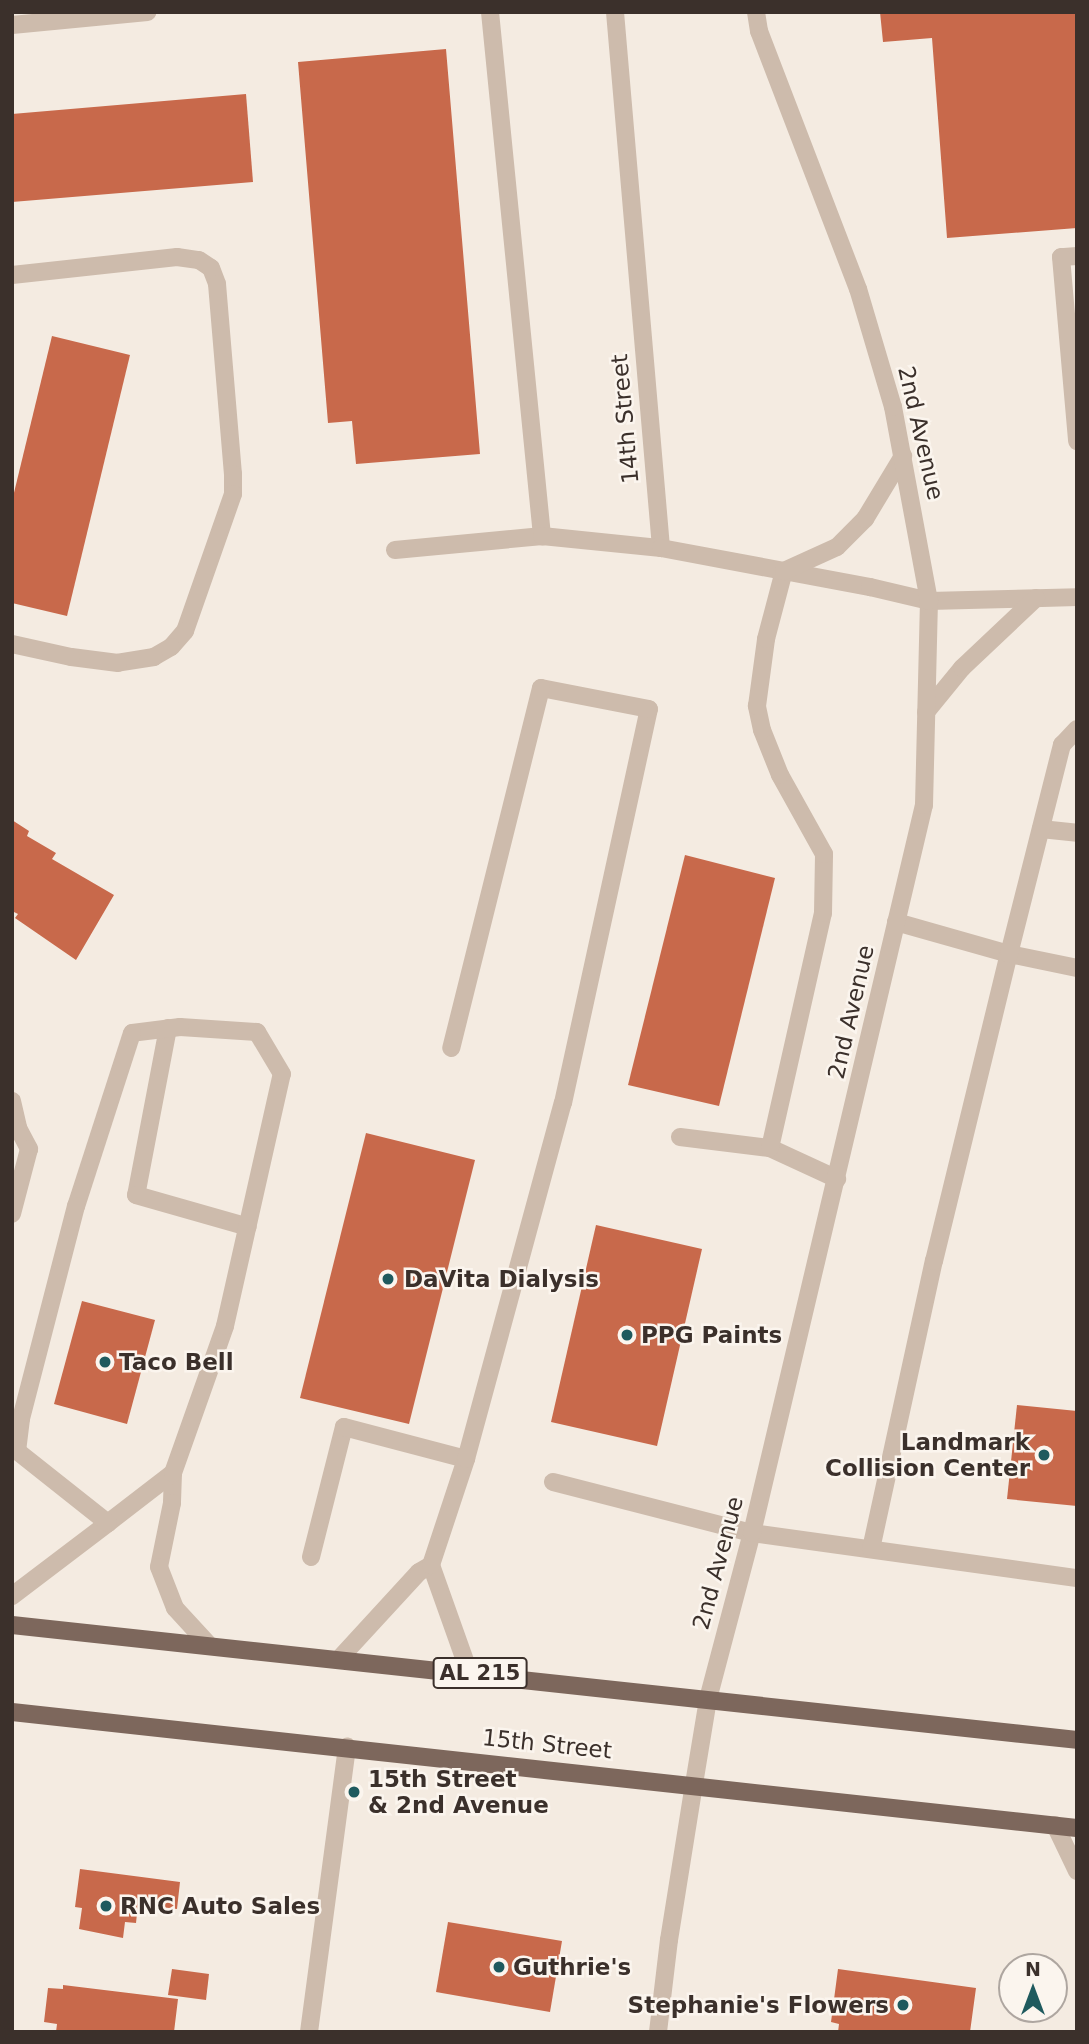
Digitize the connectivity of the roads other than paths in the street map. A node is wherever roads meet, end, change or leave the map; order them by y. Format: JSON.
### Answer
{"nodes":[{"id":1,"x":147,"y":12,"type":"edge"},
{"id":2,"x":490,"y":12,"type":"edge"},
{"id":3,"x":615,"y":12,"type":"edge"},
{"id":4,"x":756,"y":12,"type":"edge"},
{"id":5,"x":12,"y":25,"type":"edge"},
{"id":6,"x":1077,"y":256,"type":"edge"},
{"id":7,"x":12,"y":275,"type":"edge"},
{"id":8,"x":1077,"y":441,"type":"edge"},
{"id":9,"x":903,"y":456,"type":"junction"},
{"id":10,"x":542,"y":536,"type":"junction"},
{"id":11,"x":661,"y":548,"type":"junction"},
{"id":12,"x":395,"y":550,"type":"dead end"},
{"id":13,"x":784,"y":571,"type":"junction"},
{"id":14,"x":1077,"y":597,"type":"edge"},
{"id":15,"x":1036,"y":598,"type":"junction"},
{"id":16,"x":929,"y":601,"type":"junction"},
{"id":17,"x":12,"y":644,"type":"edge"},
{"id":18,"x":926,"y":712,"type":"junction"},
{"id":19,"x":1077,"y":729,"type":"edge"},
{"id":20,"x":1041,"y":829,"type":"junction"},
{"id":21,"x":1077,"y":832,"type":"edge"},
{"id":22,"x":897,"y":922,"type":"junction"},
{"id":23,"x":1009,"y":954,"type":"junction"},
{"id":24,"x":1077,"y":968,"type":"edge"},
{"id":25,"x":169,"y":1028,"type":"junction"},
{"id":26,"x":451,"y":1048,"type":"dead end"},
{"id":27,"x":12,"y":1101,"type":"edge"},
{"id":28,"x":15,"y":1131,"type":"edge"},
{"id":29,"x":680,"y":1137,"type":"dead end"},
{"id":30,"x":770,"y":1148,"type":"junction"},
{"id":31,"x":837,"y":1179,"type":"junction"},
{"id":32,"x":12,"y":1214,"type":"edge"},
{"id":33,"x":248,"y":1227,"type":"junction"},
{"id":34,"x":466,"y":1459,"type":"junction"},
{"id":35,"x":173,"y":1473,"type":"junction"},
{"id":36,"x":553,"y":1482,"type":"dead end"},
{"id":37,"x":108,"y":1523,"type":"junction"},
{"id":38,"x":752,"y":1533,"type":"junction"},
{"id":39,"x":871,"y":1549,"type":"junction"},
{"id":40,"x":311,"y":1557,"type":"dead end"},
{"id":41,"x":430,"y":1565,"type":"junction"},
{"id":42,"x":1077,"y":1578,"type":"edge"},
{"id":43,"x":12,"y":1596,"type":"edge"},
{"id":44,"x":12,"y":1625,"type":"edge"},
{"id":45,"x":209,"y":1645,"type":"junction"},
{"id":46,"x":340,"y":1659,"type":"junction"},
{"id":47,"x":469,"y":1672,"type":"junction"},
{"id":48,"x":708,"y":1699,"type":"junction"},
{"id":49,"x":12,"y":1712,"type":"edge"},
{"id":50,"x":1077,"y":1740,"type":"edge"},
{"id":51,"x":347,"y":1747,"type":"junction"},
{"id":52,"x":694,"y":1784,"type":"junction"},
{"id":53,"x":1055,"y":1825,"type":"junction"},
{"id":54,"x":1077,"y":1828,"type":"edge"},
{"id":55,"x":1077,"y":1871,"type":"edge"},
{"id":56,"x":309,"y":2032,"type":"edge"},
{"id":57,"x":658,"y":2032,"type":"edge"}],
"edges":[{"from":1,"to":5,"type":"street"},
{"from":2,"to":10,"type":"street"},
{"from":3,"to":11,"type":"street","name":"14th Street"},
{"from":4,"to":9,"type":"street","name":"2nd Avenue"},
{"from":6,"to":8,"type":"street"},
{"from":7,"to":17,"type":"street"},
{"from":9,"to":13,"type":"street"},
{"from":9,"to":16,"type":"street","name":"2nd Avenue"},
{"from":10,"to":11,"type":"street"},
{"from":10,"to":12,"type":"street"},
{"from":11,"to":13,"type":"street"},
{"from":13,"to":16,"type":"street"},
{"from":13,"to":30,"type":"street"},
{"from":14,"to":15,"type":"street"},
{"from":15,"to":16,"type":"street"},
{"from":15,"to":18,"type":"street"},
{"from":16,"to":18,"type":"street","name":"2nd Avenue"},
{"from":18,"to":22,"type":"street","name":"2nd Avenue"},
{"from":19,"to":20,"type":"street"},
{"from":20,"to":21,"type":"street"},
{"from":20,"to":23,"type":"street"},
{"from":22,"to":23,"type":"street"},
{"from":22,"to":31,"type":"street","name":"2nd Avenue"},
{"from":23,"to":24,"type":"street"},
{"from":23,"to":39,"type":"street"},
{"from":25,"to":33,"type":"street"},
{"from":25,"to":33,"type":"street"},
{"from":25,"to":37,"type":"street"},
{"from":26,"to":34,"type":"street"},
{"from":27,"to":28,"type":"street"},
{"from":28,"to":32,"type":"street"},
{"from":29,"to":30,"type":"street"},
{"from":30,"to":31,"type":"street"},
{"from":31,"to":38,"type":"street","name":"2nd Avenue"},
{"from":33,"to":35,"type":"street"},
{"from":34,"to":40,"type":"street"},
{"from":34,"to":41,"type":"street"},
{"from":35,"to":37,"type":"street"},
{"from":35,"to":45,"type":"street"},
{"from":36,"to":38,"type":"street"},
{"from":37,"to":43,"type":"street"},
{"from":38,"to":39,"type":"street"},
{"from":38,"to":48,"type":"street","name":"2nd Avenue"},
{"from":39,"to":42,"type":"street"},
{"from":41,"to":46,"type":"street"},
{"from":41,"to":47,"type":"street"},
{"from":44,"to":45,"type":"main road","number":"AL 215"},
{"from":45,"to":46,"type":"main road","number":"AL 215"},
{"from":46,"to":47,"type":"main road","number":"AL 215"},
{"from":47,"to":48,"type":"main road","number":"AL 215"},
{"from":48,"to":50,"type":"main road","number":"AL 215"},
{"from":48,"to":52,"type":"street","name":"2nd Avenue"},
{"from":49,"to":51,"type":"main road","name":"15th Street"},
{"from":51,"to":52,"type":"main road","name":"15th Street"},
{"from":51,"to":56,"type":"street"},
{"from":52,"to":53,"type":"main road","name":"15th Street"},
{"from":52,"to":57,"type":"street","name":"2nd Avenue"},
{"from":53,"to":54,"type":"main road","name":"15th Street"},
{"from":53,"to":55,"type":"street"}]}
